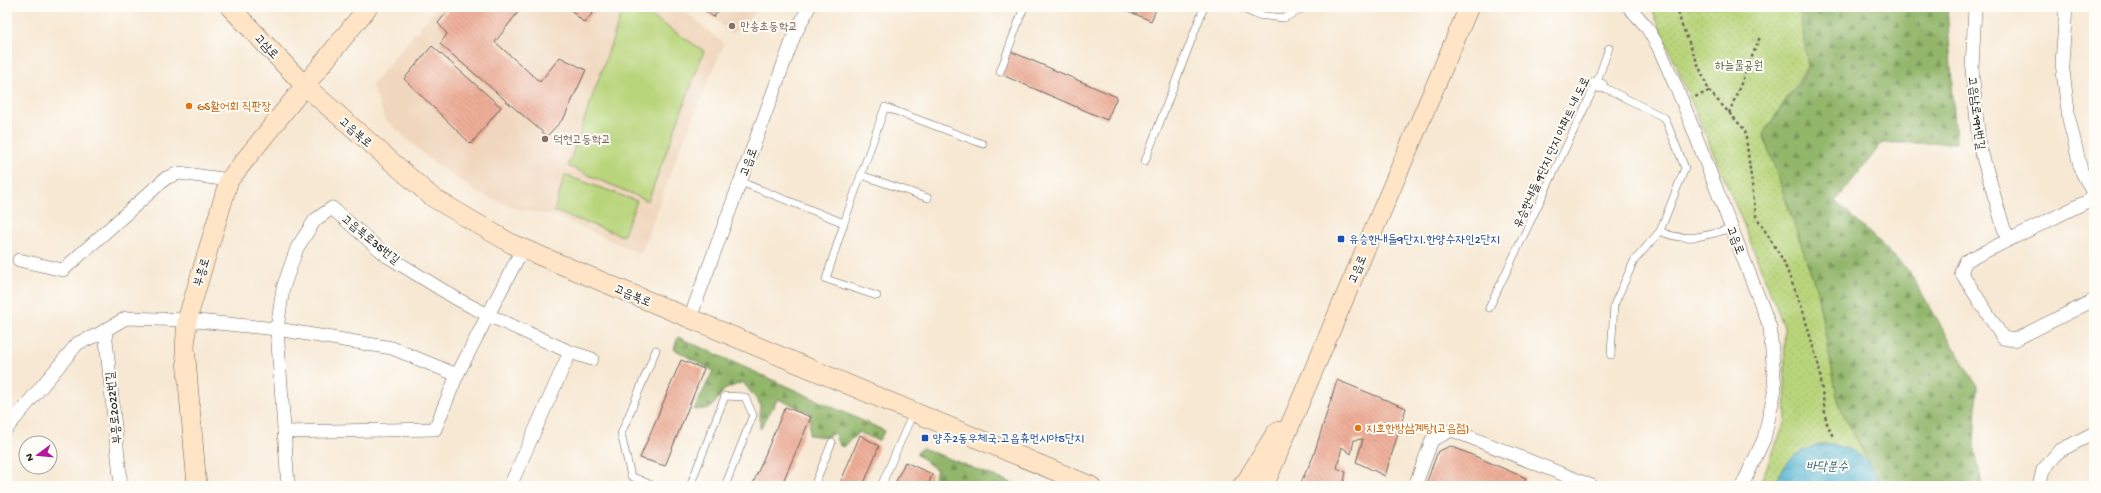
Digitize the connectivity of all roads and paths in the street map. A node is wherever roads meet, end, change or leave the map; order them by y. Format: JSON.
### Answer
{"nodes":[{"id":1,"x":230,"y":7,"type":"edge"},
{"id":2,"x":368,"y":7,"type":"edge"},
{"id":3,"x":809,"y":7,"type":"edge"},
{"id":4,"x":1024,"y":7,"type":"edge"},
{"id":5,"x":1204,"y":7,"type":"edge"},
{"id":6,"x":1239,"y":7,"type":"edge"},
{"id":7,"x":1306,"y":7,"type":"edge"},
{"id":8,"x":1469,"y":7,"type":"edge"},
{"id":9,"x":1629,"y":7,"type":"edge"},
{"id":10,"x":1677,"y":7,"type":"edge"},
{"id":11,"x":1975,"y":7,"type":"edge"},
{"id":12,"x":2066,"y":7,"type":"edge"},
{"id":13,"x":1760,"y":37,"type":"dead end"},
{"id":14,"x":1609,"y":48,"type":"dead end"},
{"id":15,"x":1000,"y":72,"type":"dead end"},
{"id":16,"x":304,"y":85,"type":"junction"},
{"id":17,"x":1598,"y":85,"type":"junction"},
{"id":18,"x":1709,"y":91,"type":"junction"},
{"id":19,"x":1684,"y":103,"type":"junction"},
{"id":20,"x":1729,"y":113,"type":"junction"},
{"id":21,"x":983,"y":144,"type":"dead end"},
{"id":22,"x":1145,"y":161,"type":"dead end"},
{"id":23,"x":861,"y":175,"type":"junction"},
{"id":24,"x":229,"y":180,"type":"junction"},
{"id":25,"x":741,"y":182,"type":"junction"},
{"id":26,"x":2094,"y":195,"type":"edge"},
{"id":27,"x":928,"y":198,"type":"dead end"},
{"id":28,"x":2094,"y":198,"type":"edge"},
{"id":29,"x":844,"y":222,"type":"junction"},
{"id":30,"x":1732,"y":228,"type":"junction"},
{"id":31,"x":1660,"y":231,"type":"junction"},
{"id":32,"x":2010,"y":239,"type":"junction"},
{"id":33,"x":523,"y":248,"type":"junction"},
{"id":34,"x":20,"y":260,"type":"dead end"},
{"id":35,"x":877,"y":296,"type":"dead end"},
{"id":36,"x":2094,"y":300,"type":"edge"},
{"id":37,"x":1489,"y":308,"type":"dead end"},
{"id":38,"x":488,"y":315,"type":"junction"},
{"id":39,"x":690,"y":318,"type":"junction"},
{"id":40,"x":187,"y":320,"type":"junction"},
{"id":41,"x":277,"y":329,"type":"junction"},
{"id":42,"x":105,"y":330,"type":"junction"},
{"id":43,"x":656,"y":350,"type":"dead end"},
{"id":44,"x":570,"y":352,"type":"junction"},
{"id":45,"x":1611,"y":355,"type":"dead end"},
{"id":46,"x":592,"y":358,"type":"dead end"},
{"id":47,"x":457,"y":374,"type":"junction"},
{"id":48,"x":913,"y":413,"type":"junction"},
{"id":49,"x":1290,"y":426,"type":"junction"},
{"id":50,"x":7,"y":428,"type":"edge"},
{"id":51,"x":284,"y":432,"type":"junction"},
{"id":52,"x":2094,"y":433,"type":"edge"},
{"id":53,"x":1834,"y":437,"type":"dead end"},
{"id":54,"x":832,"y":442,"type":"dead end"},
{"id":55,"x":193,"y":443,"type":"junction"},
{"id":56,"x":1273,"y":477,"type":"edge"},
{"id":57,"x":121,"y":486,"type":"edge"},
{"id":58,"x":186,"y":486,"type":"edge"},
{"id":59,"x":197,"y":486,"type":"edge"},
{"id":60,"x":204,"y":486,"type":"edge"},
{"id":61,"x":288,"y":486,"type":"edge"},
{"id":62,"x":510,"y":486,"type":"edge"},
{"id":63,"x":653,"y":486,"type":"edge"},
{"id":64,"x":690,"y":486,"type":"edge"},
{"id":65,"x":725,"y":486,"type":"edge"},
{"id":66,"x":814,"y":486,"type":"edge"},
{"id":67,"x":880,"y":486,"type":"edge"},
{"id":68,"x":1091,"y":486,"type":"edge"},
{"id":69,"x":1242,"y":486,"type":"edge"},
{"id":70,"x":1264,"y":486,"type":"edge"},
{"id":71,"x":1415,"y":486,"type":"edge"},
{"id":72,"x":1592,"y":486,"type":"edge"},
{"id":73,"x":1742,"y":486,"type":"edge"},
{"id":74,"x":2039,"y":486,"type":"edge"}],
"edges":[{"from":1,"to":16,"type":"street","name":"고삼로"},
{"from":2,"to":16,"type":"street"},
{"from":3,"to":25,"type":"street","name":"고읍로"},
{"from":4,"to":15,"type":"lane"},
{"from":5,"to":22,"type":"lane"},
{"from":6,"to":7,"type":"lane"},
{"from":8,"to":49,"type":"street","name":"고읍로"},
{"from":9,"to":19,"type":"street","name":"고읍로"},
{"from":10,"to":18,"type":"path"},
{"from":11,"to":32,"type":"street","name":"고읍남로191번길"},
{"from":12,"to":26,"type":"street"},
{"from":13,"to":20,"type":"path"},
{"from":14,"to":17,"type":"lane","name":"유승한내들 9단지 단지 아파트 내 도로"},
{"from":16,"to":24,"type":"street","name":"부흥로"},
{"from":16,"to":33,"type":"street","name":"고읍북로"},
{"from":17,"to":31,"type":"lane","name":"유승한내들 9단지 단지 아파트 내 도로"},
{"from":17,"to":37,"type":"lane","name":"유승한내들 9단지 단지 아파트 내 도로"},
{"from":18,"to":19,"type":"path"},
{"from":18,"to":20,"type":"path"},
{"from":19,"to":30,"type":"street","name":"고읍로"},
{"from":20,"to":53,"type":"path"},
{"from":21,"to":23,"type":"lane"},
{"from":23,"to":27,"type":"lane"},
{"from":23,"to":29,"type":"lane"},
{"from":24,"to":34,"type":"street"},
{"from":24,"to":40,"type":"street","name":"부흥로"},
{"from":25,"to":29,"type":"lane"},
{"from":25,"to":39,"type":"street","name":"고읍로"},
{"from":28,"to":32,"type":"street"},
{"from":29,"to":35,"type":"lane"},
{"from":30,"to":31,"type":"lane"},
{"from":30,"to":73,"type":"street","name":"고읍로"},
{"from":31,"to":45,"type":"lane","name":"유승한내들 9단지 단지 아파트 내 도로"},
{"from":32,"to":36,"type":"street"},
{"from":33,"to":38,"type":"street"},
{"from":33,"to":39,"type":"street","name":"고읍북로"},
{"from":38,"to":41,"type":"street","name":"고읍북로35번길"},
{"from":38,"to":44,"type":"street","name":"고읍북로35번길"},
{"from":38,"to":47,"type":"street"},
{"from":39,"to":48,"type":"street","name":"고읍북로"},
{"from":40,"to":41,"type":"street"},
{"from":40,"to":42,"type":"street"},
{"from":40,"to":55,"type":"street","name":"부흥로"},
{"from":41,"to":47,"type":"street"},
{"from":41,"to":51,"type":"street","name":"고읍북로35번길"},
{"from":42,"to":50,"type":"street"},
{"from":42,"to":57,"type":"street","name":"부흥로2022번길"},
{"from":43,"to":63,"type":"lane"},
{"from":44,"to":46,"type":"street","name":"고읍북로35번길"},
{"from":44,"to":62,"type":"street"},
{"from":47,"to":51,"type":"street"},
{"from":48,"to":67,"type":"lane"},
{"from":48,"to":68,"type":"street","name":"고읍북로"},
{"from":49,"to":56,"type":"street","name":"고읍로"},
{"from":49,"to":69,"type":"street"},
{"from":51,"to":61,"type":"street","name":"고읍북로35번길"},
{"from":52,"to":74,"type":"street"},
{"from":54,"to":66,"type":"lane"},
{"from":55,"to":58,"type":"street"},
{"from":55,"to":59,"type":"street","name":"부흥로"},
{"from":55,"to":60,"type":"street"},
{"from":56,"to":70,"type":"street","name":"고읍로"},
{"from":64,"to":65,"type":"lane"},
{"from":71,"to":72,"type":"street"}]}
